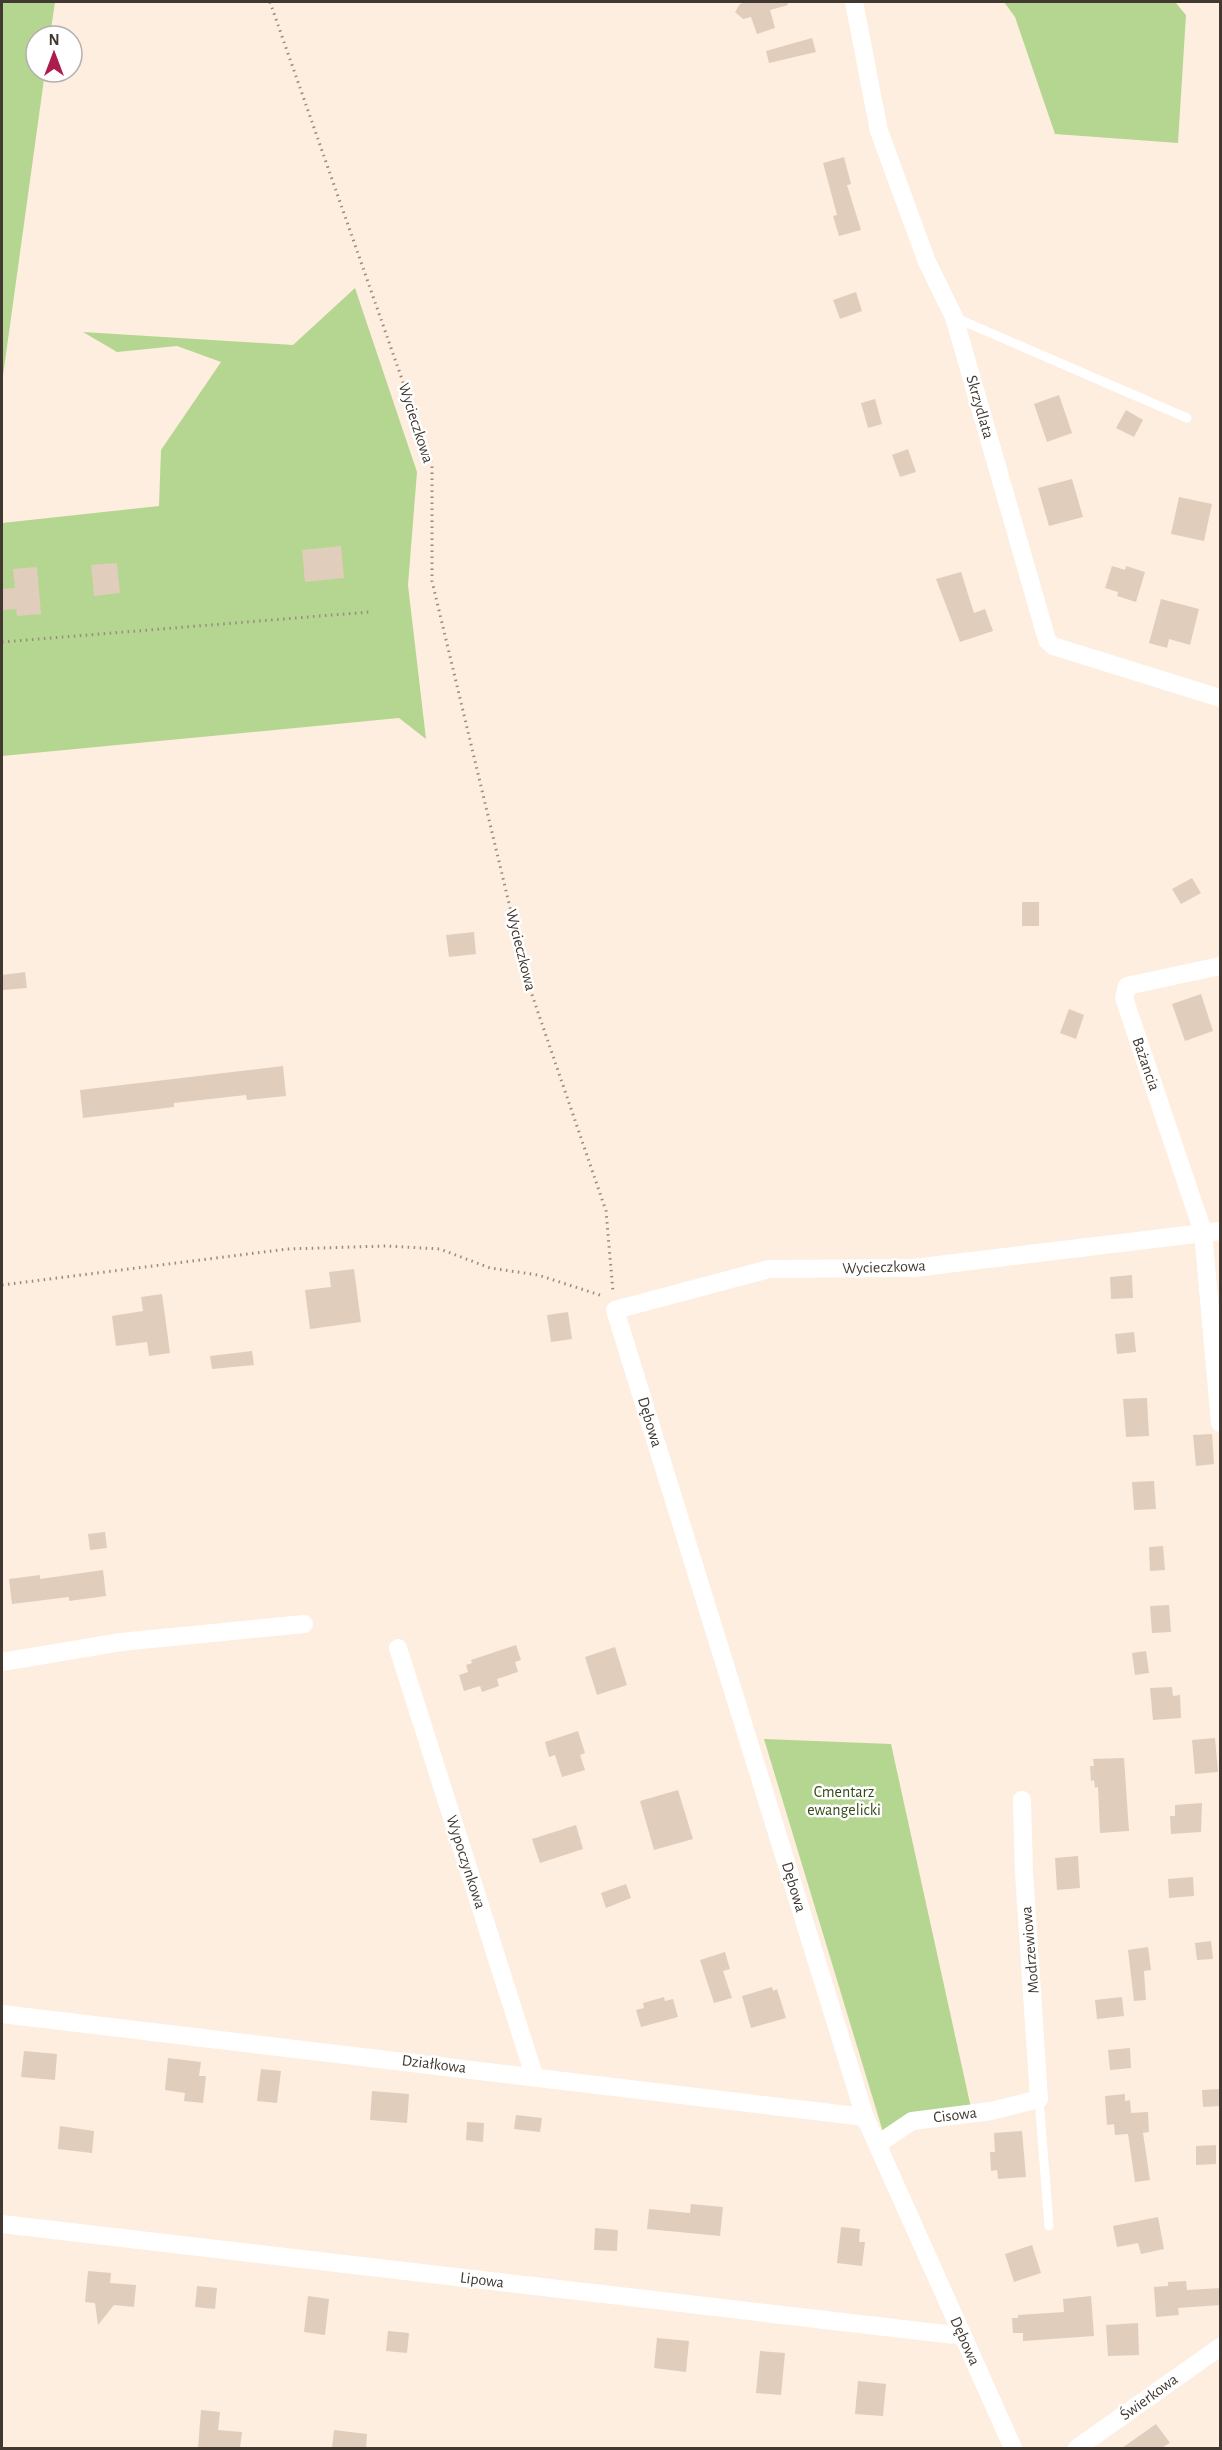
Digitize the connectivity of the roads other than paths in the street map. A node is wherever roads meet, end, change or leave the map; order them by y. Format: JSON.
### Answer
{"nodes":[{"id":1,"x":854,"y":2,"type":"edge"},
{"id":2,"x":954,"y":317,"type":"junction"},
{"id":3,"x":1187,"y":418,"type":"dead end"},
{"id":4,"x":1221,"y":698,"type":"edge"},
{"id":5,"x":1221,"y":966,"type":"edge"},
{"id":6,"x":1212,"y":1231,"type":"edge"},
{"id":7,"x":614,"y":1304,"type":"joint"},
{"id":8,"x":1221,"y":1423,"type":"edge"},
{"id":9,"x":304,"y":1624,"type":"dead end"},
{"id":10,"x":398,"y":1648,"type":"dead end"},
{"id":11,"x":2,"y":1662,"type":"edge"},
{"id":12,"x":1022,"y":1800,"type":"dead end"},
{"id":13,"x":2,"y":2014,"type":"edge"},
{"id":14,"x":534,"y":2076,"type":"junction"},
{"id":15,"x":1039,"y":2099,"type":"junction"},
{"id":16,"x":865,"y":2116,"type":"junction"},
{"id":17,"x":878,"y":2144,"type":"junction"},
{"id":18,"x":2,"y":2224,"type":"edge"},
{"id":19,"x":1049,"y":2226,"type":"dead end"},
{"id":20,"x":963,"y":2336,"type":"junction"},
{"id":21,"x":1221,"y":2347,"type":"edge"},
{"id":22,"x":1013,"y":2448,"type":"edge"},
{"id":23,"x":1077,"y":2448,"type":"edge"}],
"edges":[{"from":1,"to":2,"type":"street","name":"Skrzydlata"},
{"from":2,"to":3,"type":"lane"},
{"from":2,"to":4,"type":"street","name":"Skrzydlata"},
{"from":5,"to":6,"type":"street","name":"Bażancia"},
{"from":6,"to":7,"type":"street","name":"Wycieczkowa"},
{"from":6,"to":8,"type":"street"},
{"from":7,"to":16,"type":"street","name":"Dębowa"},
{"from":9,"to":11,"type":"street"},
{"from":10,"to":14,"type":"street","name":"Wypoczynkowa"},
{"from":12,"to":15,"type":"street","name":"Modrzewiowa"},
{"from":13,"to":14,"type":"street","name":"Działkowa"},
{"from":14,"to":16,"type":"street","name":"Działkowa"},
{"from":15,"to":17,"type":"street","name":"Cisowa"},
{"from":15,"to":19,"type":"lane"},
{"from":16,"to":17,"type":"street","name":"Dębowa"},
{"from":17,"to":20,"type":"street","name":"Dębowa"},
{"from":18,"to":20,"type":"street","name":"Lipowa"},
{"from":20,"to":22,"type":"street","name":"Dębowa"},
{"from":21,"to":23,"type":"street","name":"Świerkowa"}]}
